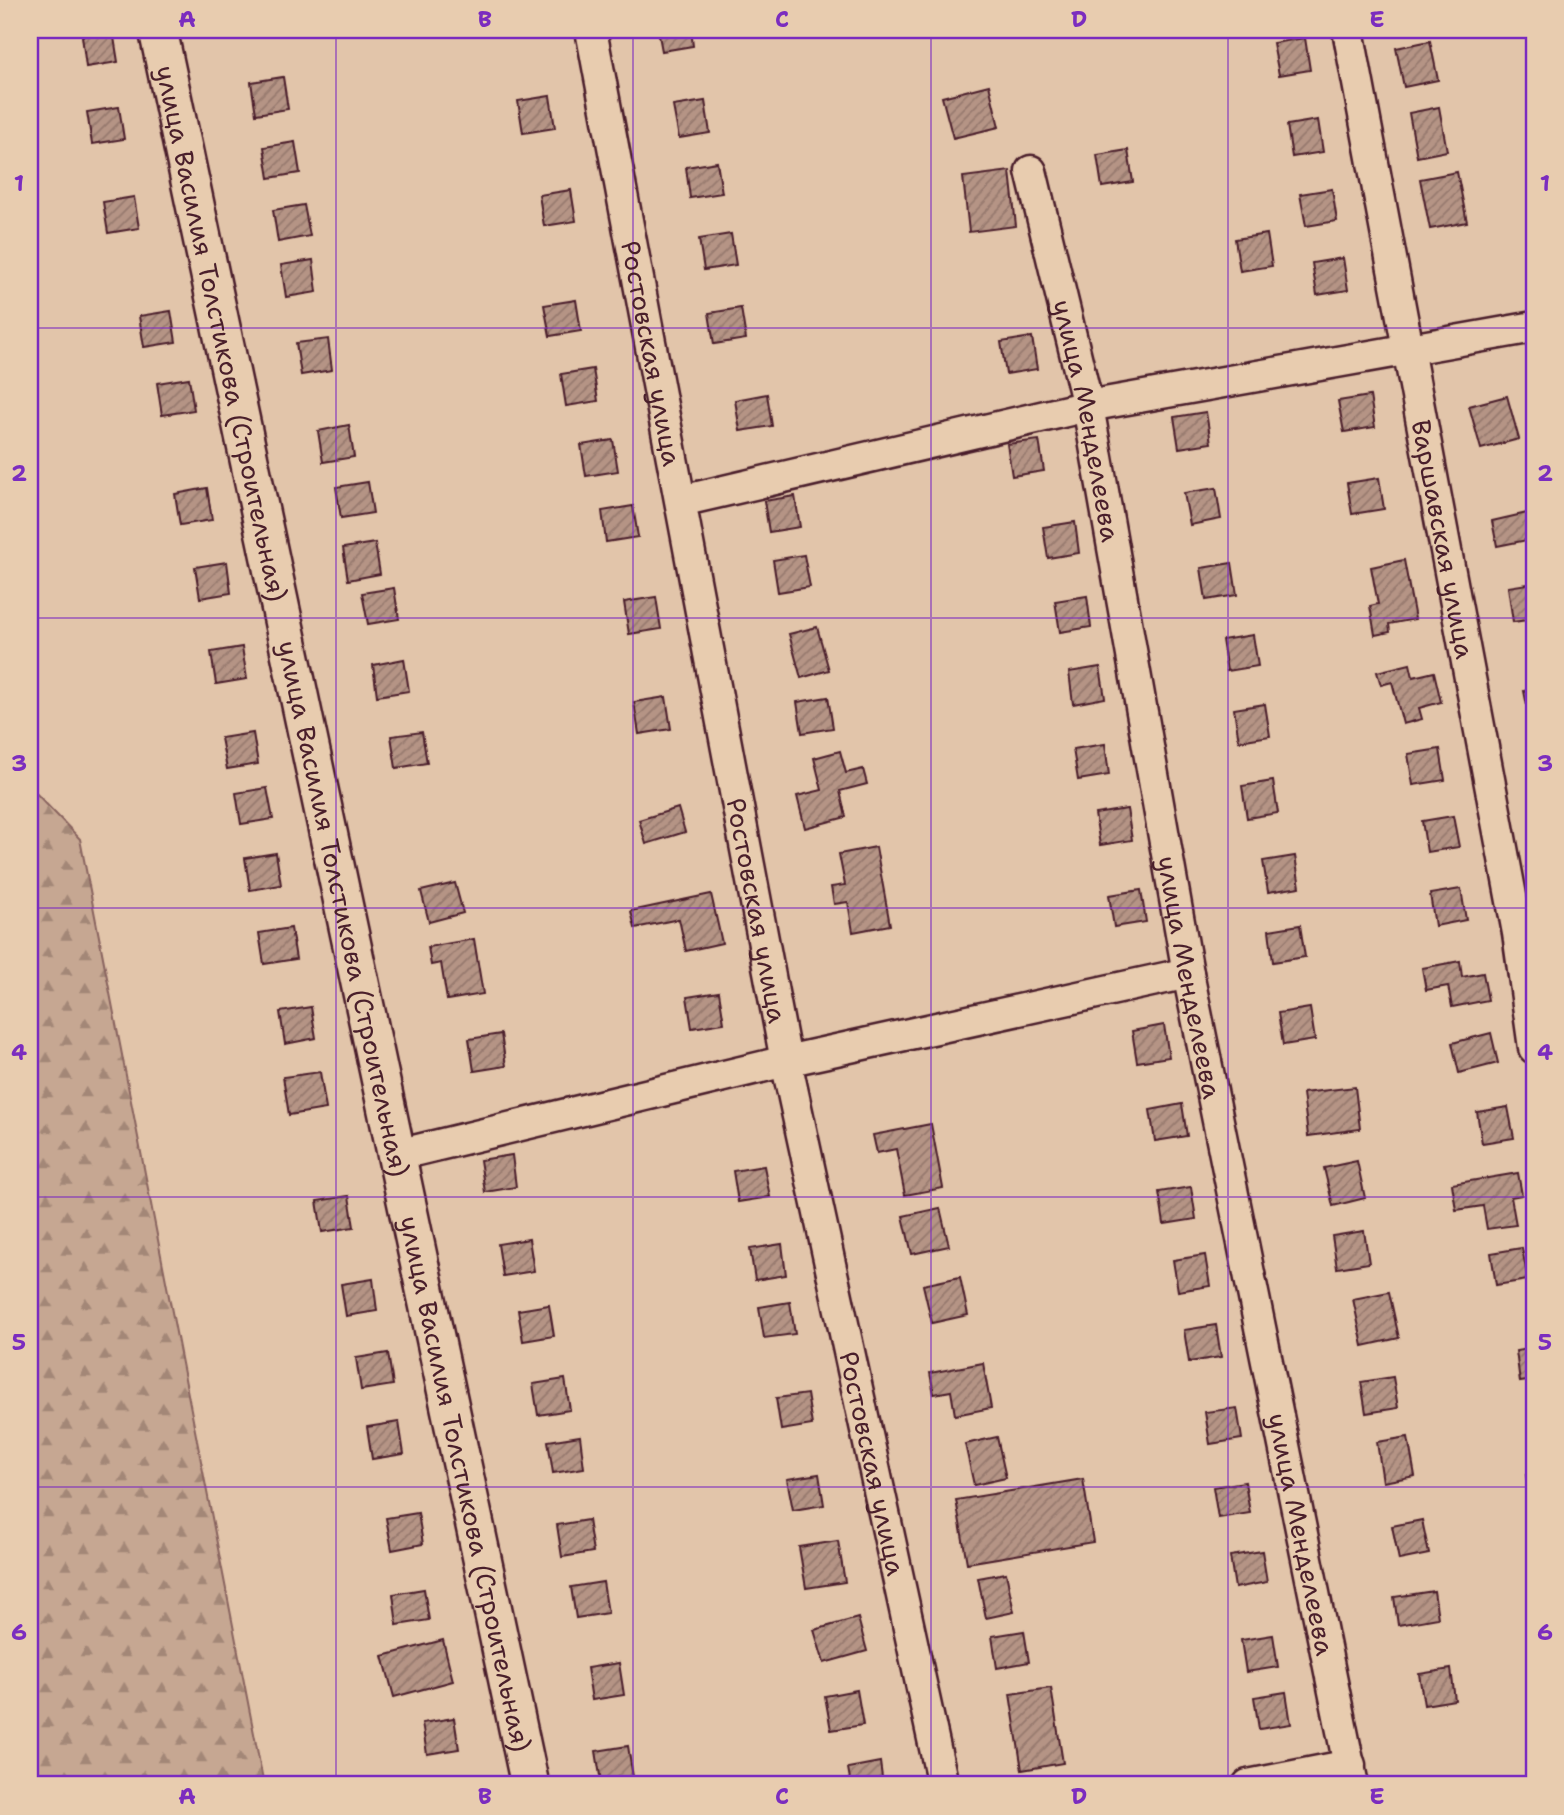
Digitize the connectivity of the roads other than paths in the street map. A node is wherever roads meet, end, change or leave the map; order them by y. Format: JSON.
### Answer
{"nodes":[{"id":1,"x":158,"y":30,"type":"edge"},
{"id":2,"x":591,"y":30,"type":"edge"},
{"id":3,"x":1348,"y":30,"type":"edge"},
{"id":4,"x":1031,"y":171,"type":"dead end"},
{"id":5,"x":1534,"y":327,"type":"edge"},
{"id":6,"x":1410,"y":349,"type":"junction"},
{"id":7,"x":1088,"y":406,"type":"junction"},
{"id":8,"x":681,"y":501,"type":"junction"},
{"id":9,"x":1188,"y":973,"type":"junction"},
{"id":10,"x":1534,"y":1048,"type":"edge"},
{"id":11,"x":786,"y":1061,"type":"junction"},
{"id":12,"x":397,"y":1155,"type":"junction"},
{"id":13,"x":1352,"y":1775,"type":"edge"},
{"id":14,"x":530,"y":1785,"type":"edge"},
{"id":15,"x":943,"y":1785,"type":"edge"},
{"id":16,"x":1248,"y":1785,"type":"edge"}],
"edges":[{"from":1,"to":12,"type":"main road","name":"улица Василия Толстикова (Строительная)"},
{"from":2,"to":8,"type":"street","name":"Ростовская улица"},
{"from":3,"to":6,"type":"street","name":"Варшавская улица"},
{"from":4,"to":7,"type":"street","name":"улица Менделеева"},
{"from":5,"to":6,"type":"street"},
{"from":6,"to":7,"type":"street"},
{"from":6,"to":10,"type":"street","name":"Варшавская улица"},
{"from":7,"to":8,"type":"street"},
{"from":7,"to":9,"type":"street","name":"улица Менделеева"},
{"from":8,"to":11,"type":"street","name":"Ростовская улица"},
{"from":9,"to":11,"type":"street"},
{"from":9,"to":13,"type":"street","name":"улица Менделеева"},
{"from":11,"to":12,"type":"street"},
{"from":11,"to":15,"type":"street","name":"Ростовская улица"},
{"from":12,"to":14,"type":"main road","name":"улица Василия Толстикова (Строительная)"},
{"from":13,"to":16,"type":"street"}]}
